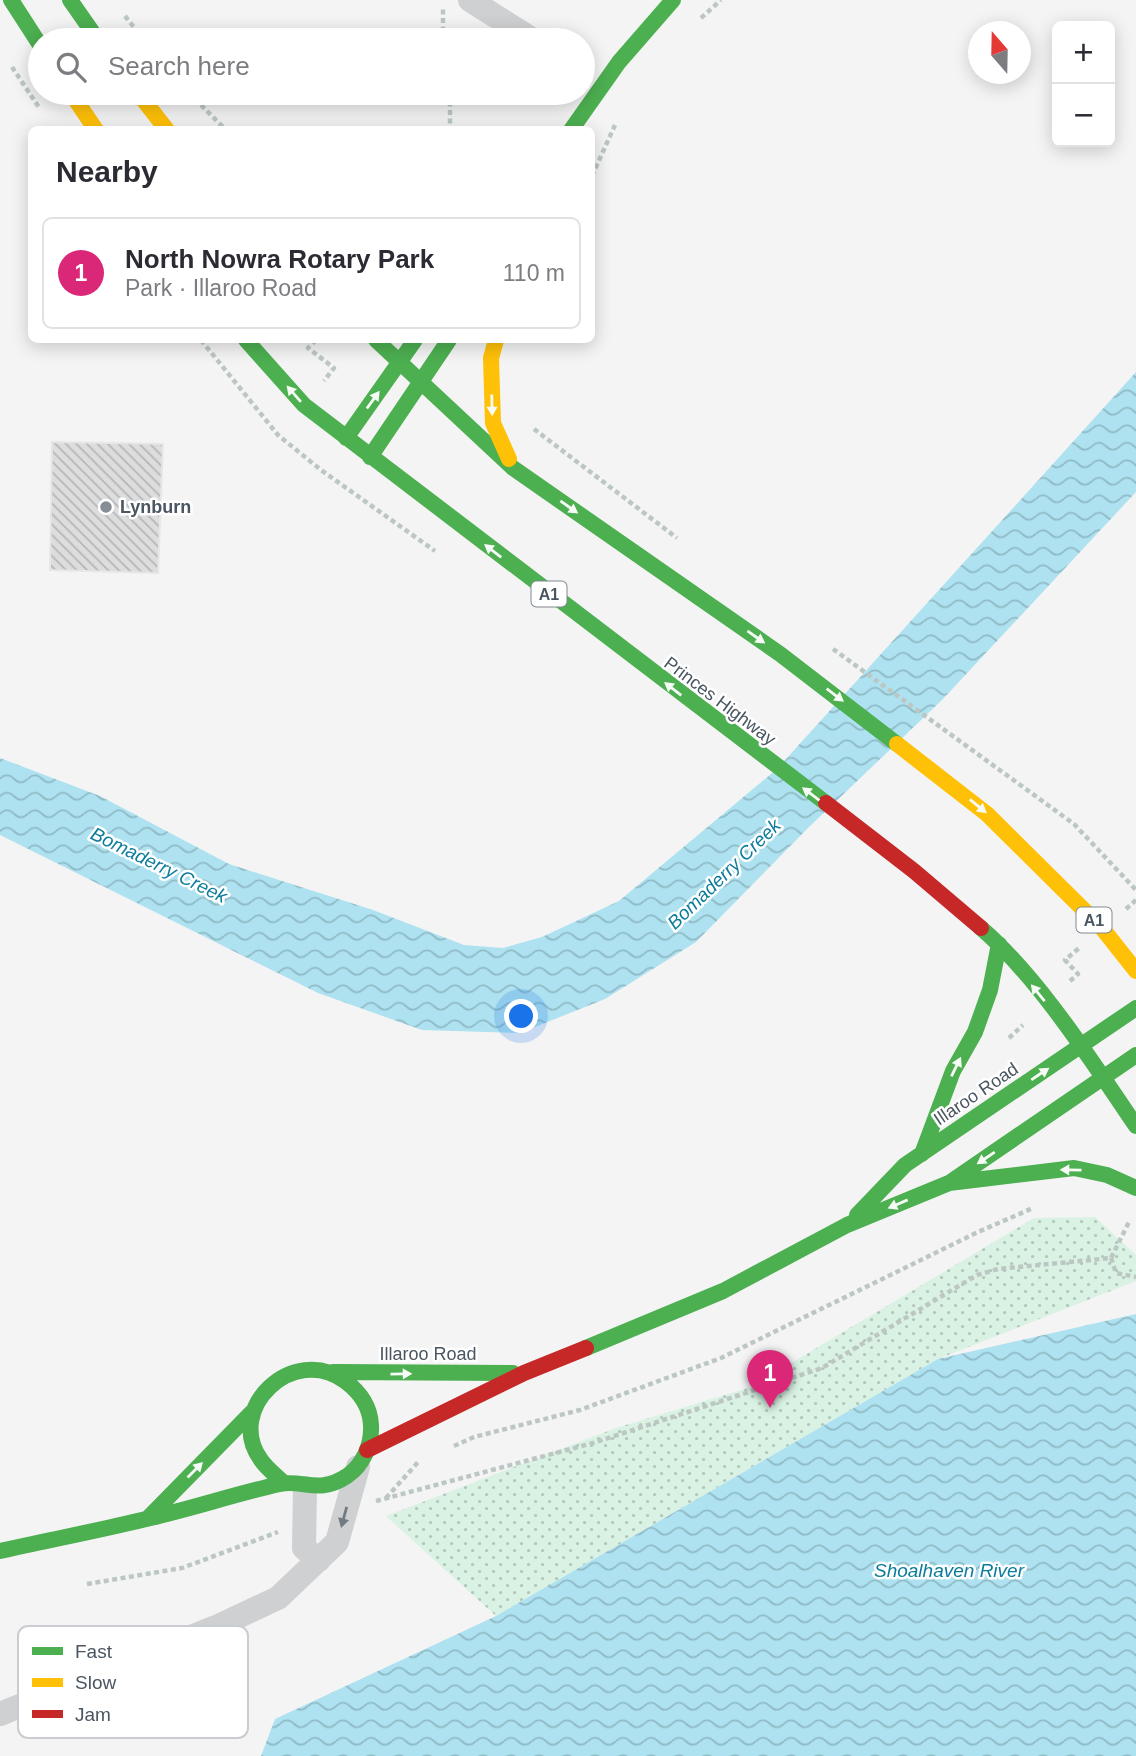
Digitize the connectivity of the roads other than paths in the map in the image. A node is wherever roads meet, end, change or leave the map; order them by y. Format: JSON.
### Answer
{"nodes":[{"id":1,"x":11,"y":0,"type":"edge"},
{"id":2,"x":70,"y":0,"type":"edge"},
{"id":3,"x":470,"y":0,"type":"edge"},
{"id":4,"x":673,"y":0,"type":"edge"},
{"id":5,"x":29,"y":28,"type":"edge"},
{"id":6,"x":90,"y":28,"type":"edge"},
{"id":7,"x":514,"y":28,"type":"edge"},
{"id":8,"x":595,"y":75,"type":"edge"},
{"id":9,"x":79,"y":105,"type":"edge"},
{"id":10,"x":147,"y":105,"type":"edge"},
{"id":11,"x":581,"y":105,"type":"edge"},
{"id":12,"x":93,"y":126,"type":"edge"},
{"id":13,"x":164,"y":126,"type":"edge"},
{"id":14,"x":573,"y":126,"type":"edge"},
{"id":15,"x":249,"y":343,"type":"edge"},
{"id":16,"x":379,"y":343,"type":"edge"},
{"id":17,"x":413,"y":343,"type":"edge"},
{"id":18,"x":447,"y":343,"type":"edge"},
{"id":19,"x":495,"y":343,"type":"edge"},
{"id":20,"x":401,"y":362,"type":"junction"},
{"id":21,"x":421,"y":380,"type":"junction"},
{"id":22,"x":346,"y":438,"type":"junction"},
{"id":23,"x":370,"y":457,"type":"junction"},
{"id":24,"x":513,"y":468,"type":"junction"},
{"id":25,"x":999,"y":944,"type":"junction"},
{"id":26,"x":1136,"y":971,"type":"edge"},
{"id":27,"x":1136,"y":1008,"type":"edge"},
{"id":28,"x":1081,"y":1046,"type":"junction"},
{"id":29,"x":1136,"y":1055,"type":"edge"},
{"id":30,"x":1103,"y":1078,"type":"junction"},
{"id":31,"x":1136,"y":1126,"type":"edge"},
{"id":32,"x":922,"y":1154,"type":"junction"},
{"id":33,"x":949,"y":1183,"type":"junction"},
{"id":34,"x":1136,"y":1188,"type":"edge"},
{"id":35,"x":848,"y":1225,"type":"junction"},
{"id":36,"x":333,"y":1372,"type":"junction"},
{"id":37,"x":524,"y":1373,"type":"junction"},
{"id":38,"x":252,"y":1412,"type":"junction"},
{"id":39,"x":362,"y":1458,"type":"junction"},
{"id":40,"x":295,"y":1485,"type":"junction"},
{"id":41,"x":147,"y":1519,"type":"junction"},
{"id":42,"x":0,"y":1551,"type":"edge"},
{"id":43,"x":319,"y":1560,"type":"junction"},
{"id":44,"x":218,"y":1626,"type":"edge"},
{"id":45,"x":18,"y":1707,"type":"edge"},
{"id":46,"x":0,"y":1714,"type":"edge"}],
"edges":[{"from":1,"to":5,"type":"main road"},
{"from":2,"to":6,"type":"main road"},
{"from":3,"to":7,"type":"street"},
{"from":4,"to":8,"type":"main road"},
{"from":9,"to":12,"type":"main road"},
{"from":10,"to":13,"type":"main road"},
{"from":11,"to":14,"type":"main road"},
{"from":22,"to":15,"type":"main road","name":"Princes Highway","number":"A1","one_way":true},
{"from":16,"to":20,"type":"main road","number":"A1"},
{"from":17,"to":20,"type":"main road"},
{"from":18,"to":21,"type":"main road"},
{"from":19,"to":24,"type":"main road","one_way":true},
{"from":20,"to":21,"type":"main road","number":"A1"},
{"from":22,"to":20,"type":"main road","one_way":true},
{"from":21,"to":23,"type":"main road"},
{"from":21,"to":24,"type":"main road","number":"A1"},
{"from":22,"to":23,"type":"main road","name":"Princes Highway","number":"A1"},
{"from":25,"to":23,"type":"main road","name":"Princes Highway","number":"A1","one_way":true},
{"from":24,"to":26,"type":"main road","number":"A1","one_way":true},
{"from":28,"to":25,"type":"main road","name":"Princes Highway","number":"A1","one_way":true},
{"from":32,"to":25,"type":"main road","one_way":true},
{"from":27,"to":28,"type":"main road","name":"Illaroo Road"},
{"from":28,"to":30,"type":"main road","name":"Princes Highway","number":"A1"},
{"from":32,"to":28,"type":"main road","name":"Illaroo Road","one_way":true},
{"from":29,"to":30,"type":"main road","name":"Illaroo Road"},
{"from":30,"to":31,"type":"main road","name":"Princes Highway","number":"A1"},
{"from":30,"to":33,"type":"main road","name":"Illaroo Road","one_way":true},
{"from":32,"to":35,"type":"main road","name":"Illaroo Road"},
{"from":34,"to":33,"type":"main road","one_way":true},
{"from":33,"to":35,"type":"main road","name":"Illaroo Road","one_way":true},
{"from":35,"to":37,"type":"main road","name":"Illaroo Road"},
{"from":36,"to":37,"type":"main road","name":"Illaroo Road","one_way":true},
{"from":36,"to":38,"type":"main road","name":"Illaroo Road"},
{"from":36,"to":39,"type":"main road"},
{"from":37,"to":39,"type":"main road","name":"Illaroo Road"},
{"from":38,"to":40,"type":"main road"},
{"from":41,"to":38,"type":"main road","name":"Illaroo Road","one_way":true},
{"from":39,"to":40,"type":"main road","name":"Illaroo Road"},
{"from":39,"to":43,"type":"street","one_way":true},
{"from":40,"to":41,"type":"main road","name":"Illaroo Road"},
{"from":40,"to":43,"type":"street"},
{"from":41,"to":42,"type":"main road","name":"Illaroo Road"},
{"from":43,"to":44,"type":"street"},
{"from":45,"to":46,"type":"street"}]}
